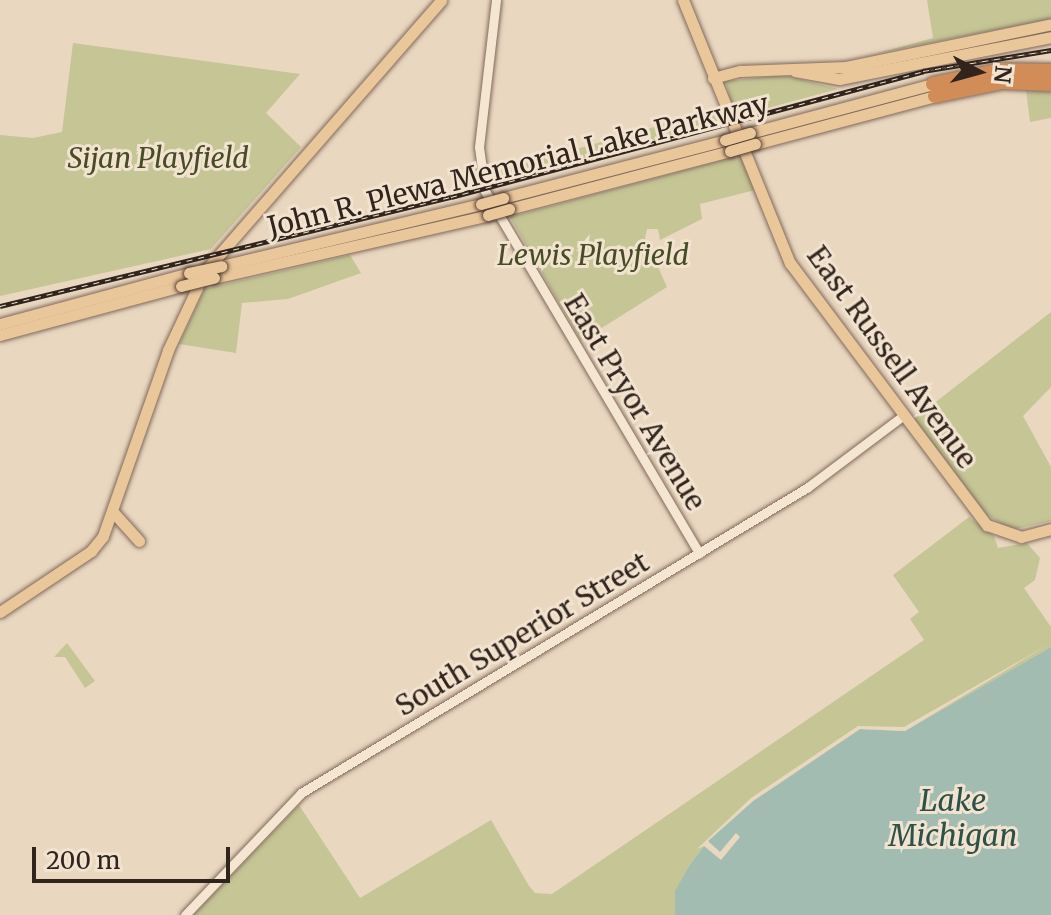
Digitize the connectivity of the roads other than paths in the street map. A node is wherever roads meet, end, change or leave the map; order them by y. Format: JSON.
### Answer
{"nodes":[{"id":1,"x":441,"y":0,"type":"edge"},
{"id":2,"x":496,"y":0,"type":"edge"},
{"id":3,"x":683,"y":0,"type":"edge"},
{"id":4,"x":1051,"y":24,"type":"edge"},
{"id":5,"x":1051,"y":37,"type":"edge"},
{"id":6,"x":937,"y":51,"type":"junction"},
{"id":7,"x":1051,"y":71,"type":"edge"},
{"id":8,"x":713,"y":78,"type":"junction"},
{"id":9,"x":1048,"y":85,"type":"edge"},
{"id":10,"x":934,"y":90,"type":"junction"},
{"id":11,"x":484,"y":210,"type":"junction"},
{"id":12,"x":0,"y":324,"type":"edge"},
{"id":13,"x":0,"y":335,"type":"edge"},
{"id":14,"x":904,"y":415,"type":"junction"},
{"id":15,"x":113,"y":512,"type":"junction"},
{"id":16,"x":1051,"y":529,"type":"edge"},
{"id":17,"x":139,"y":541,"type":"dead end"},
{"id":18,"x":699,"y":553,"type":"junction"},
{"id":19,"x":0,"y":612,"type":"edge"},
{"id":20,"x":185,"y":915,"type":"edge"}],
"edges":[{"from":1,"to":15,"type":"main road"},
{"from":2,"to":18,"type":"street","name":"East Pryor Avenue"},
{"from":3,"to":8,"type":"main road","name":"East Russell Avenue"},
{"from":4,"to":6,"type":"main road"},
{"from":5,"to":6,"type":"main road"},
{"from":6,"to":8,"type":"main road"},
{"from":7,"to":10,"type":"highway","name":"John R. Plewa Memorial Lake Parkway"},
{"from":8,"to":14,"type":"main road","name":"East Russell Avenue"},
{"from":9,"to":10,"type":"highway","name":"John R. Plewa Memorial Lake Parkway"},
{"from":10,"to":11,"type":"main road","name":"John R. Plewa Memorial Lake Parkway","bridge":true},
{"from":11,"to":12,"type":"main road","name":"John R. Plewa Memorial Lake Parkway","bridge":true},
{"from":11,"to":13,"type":"main road","name":"John R. Plewa Memorial Lake Parkway","bridge":true},
{"from":14,"to":16,"type":"main road","name":"East Russell Avenue"},
{"from":14,"to":18,"type":"street","name":"South Superior Street"},
{"from":15,"to":17,"type":"main road"},
{"from":15,"to":19,"type":"main road"},
{"from":18,"to":20,"type":"street","name":"South Superior Street"}]}
